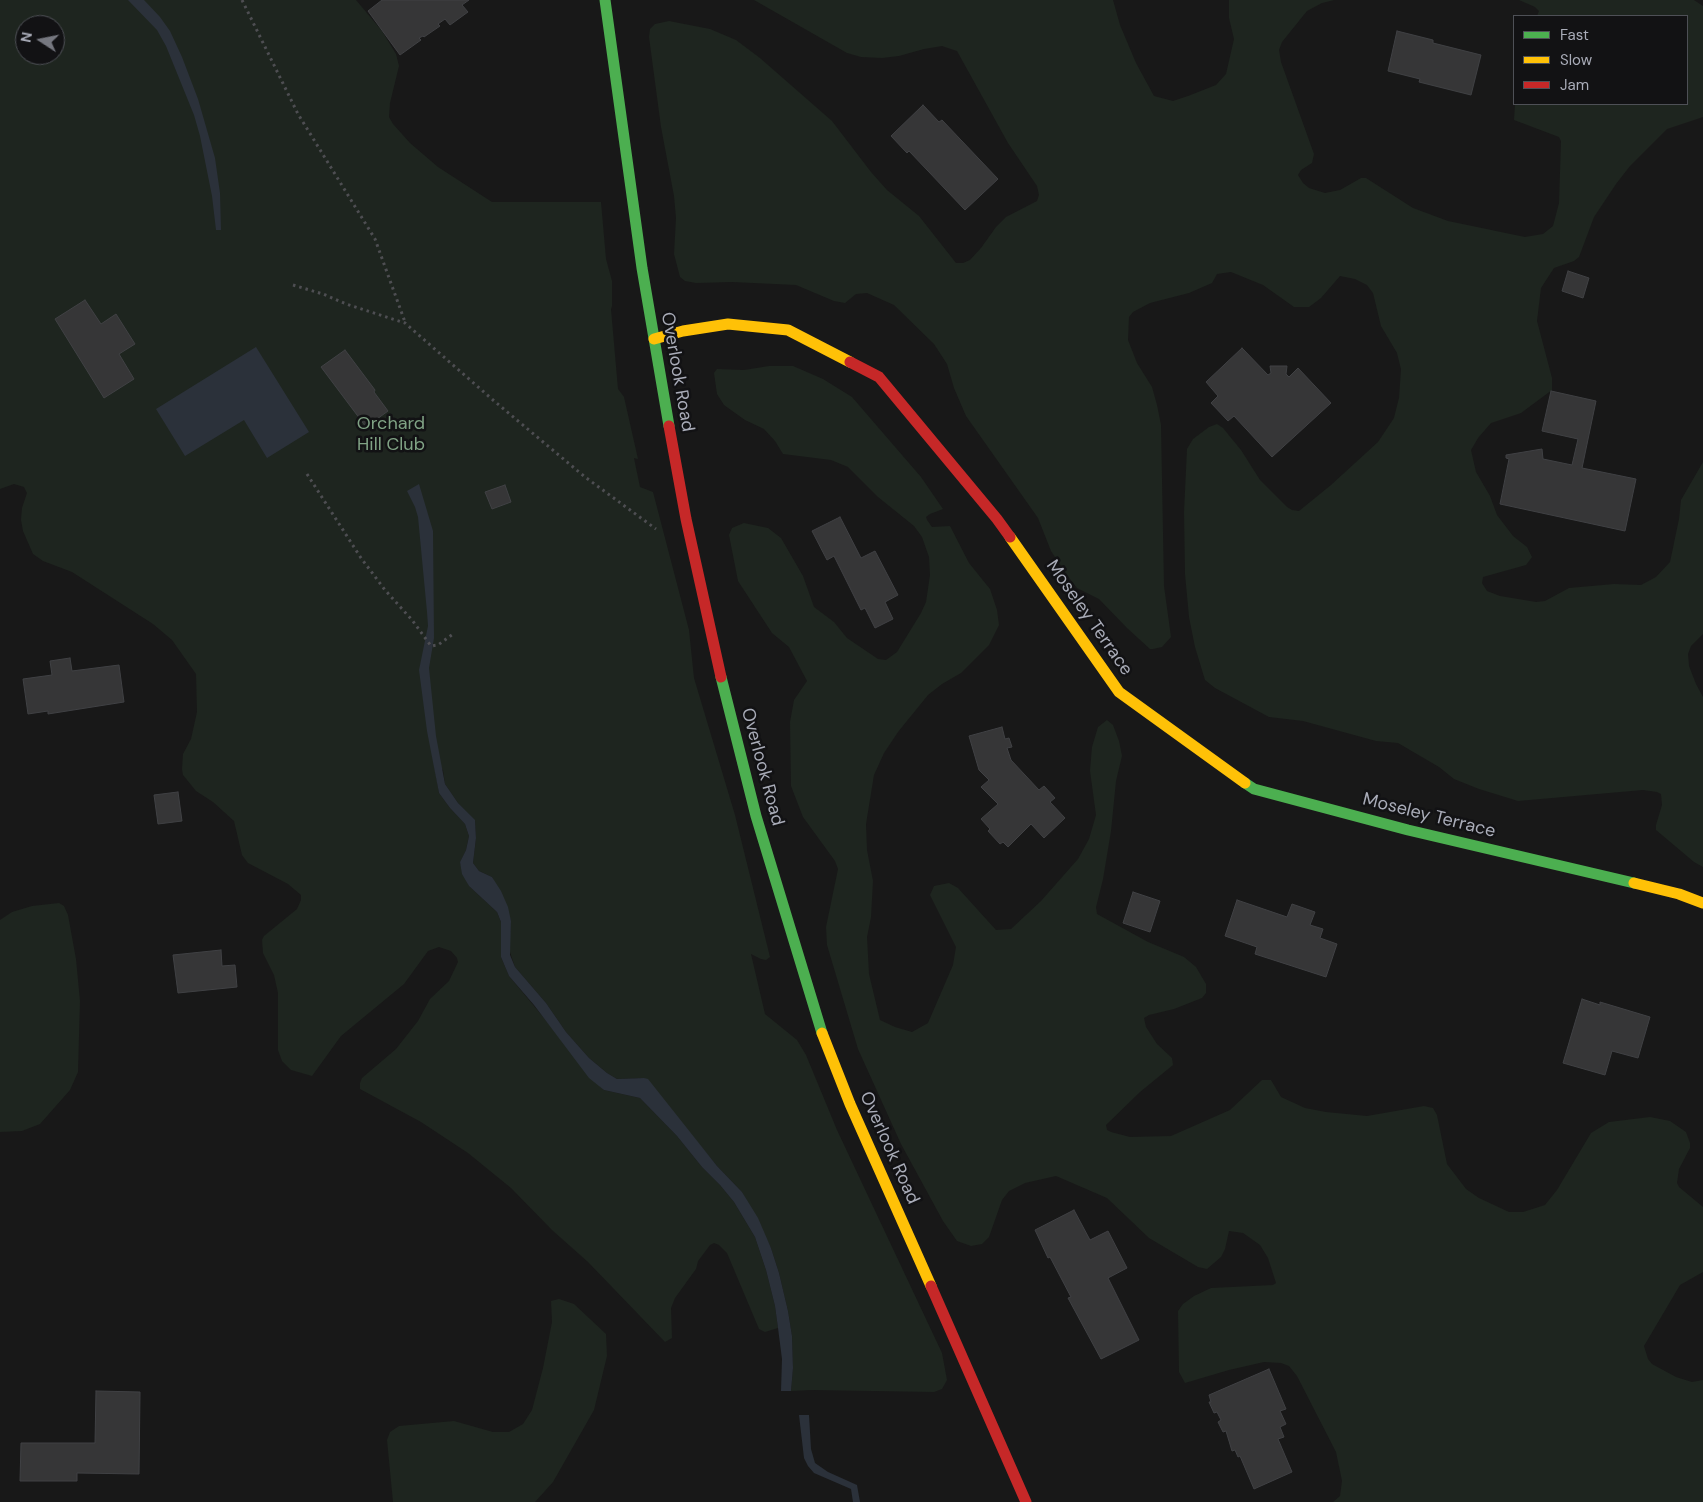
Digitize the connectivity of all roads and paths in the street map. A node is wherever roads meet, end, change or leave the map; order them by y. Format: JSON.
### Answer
{"nodes":[{"id":1,"x":242,"y":0,"type":"edge"},
{"id":2,"x":605,"y":0,"type":"edge"},
{"id":3,"x":293,"y":285,"type":"dead end"},
{"id":4,"x":405,"y":322,"type":"junction"},
{"id":5,"x":654,"y":339,"type":"junction"},
{"id":6,"x":308,"y":474,"type":"dead end"},
{"id":7,"x":663,"y":535,"type":"dead end"},
{"id":8,"x":453,"y":634,"type":"dead end"},
{"id":9,"x":1703,"y":903,"type":"edge"},
{"id":10,"x":1026,"y":1502,"type":"edge"}],
"edges":[{"from":1,"to":4,"type":"path"},
{"from":2,"to":5,"type":"street","name":"Overlook Road"},
{"from":3,"to":4,"type":"path"},
{"from":4,"to":7,"type":"path"},
{"from":5,"to":9,"type":"street","name":"Moseley Terrace"},
{"from":5,"to":10,"type":"street","name":"Overlook Road"},
{"from":6,"to":8,"type":"path"}]}
